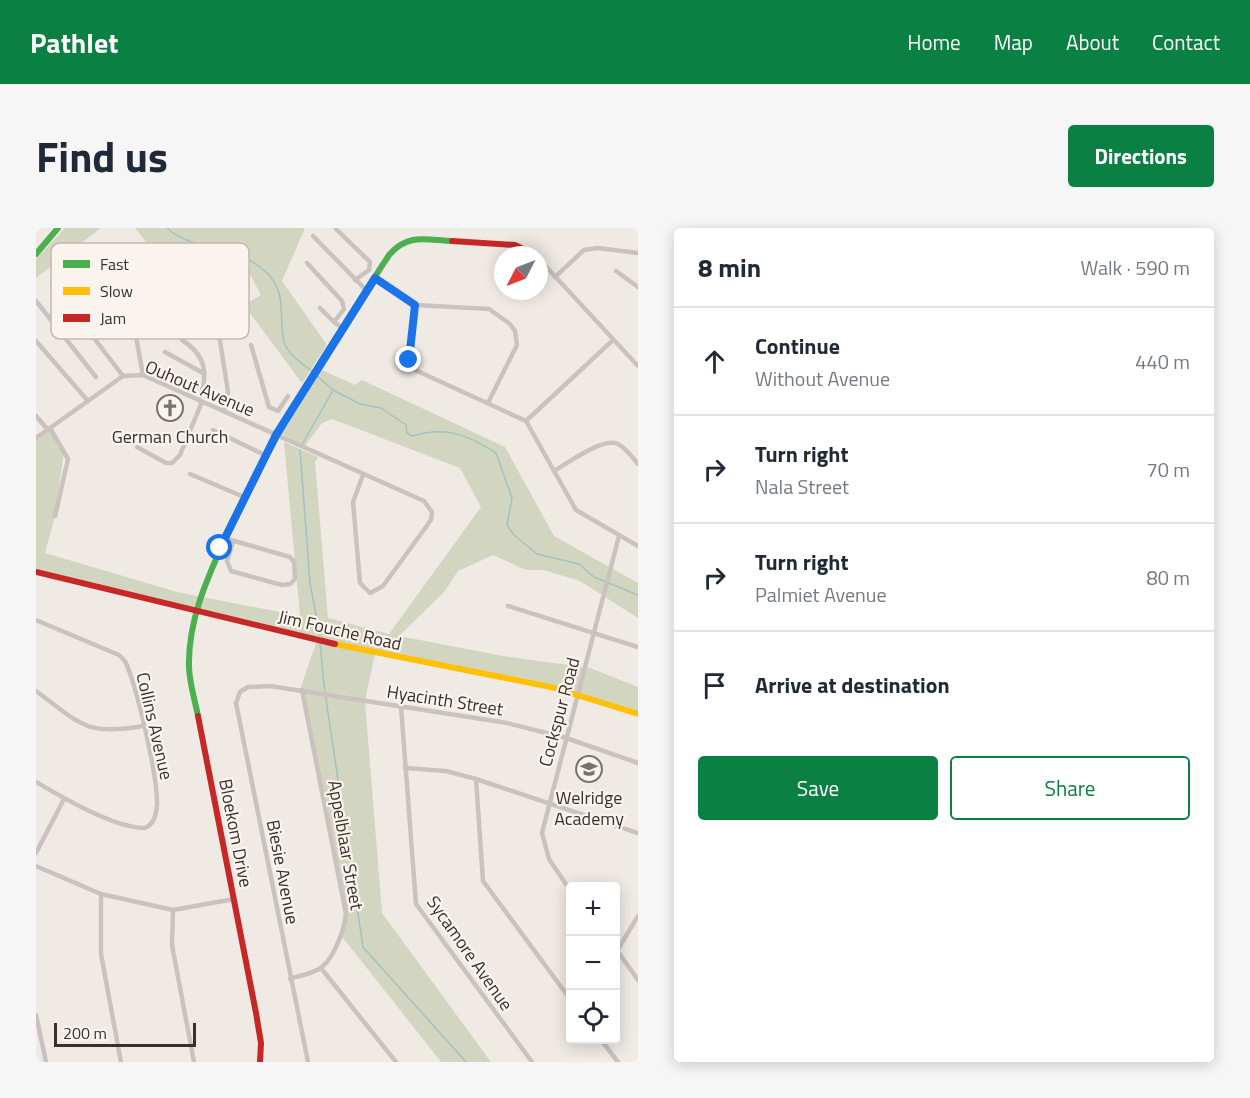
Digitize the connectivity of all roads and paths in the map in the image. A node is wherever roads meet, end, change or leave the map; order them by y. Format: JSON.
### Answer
{"nodes":[{"id":1,"x":58,"y":228,"type":"edge"},
{"id":2,"x":336,"y":229,"type":"edge"},
{"id":3,"x":313,"y":236,"type":"dead end"},
{"id":4,"x":517,"y":246,"type":"edge"},
{"id":5,"x":637,"y":253,"type":"edge"},
{"id":6,"x":36,"y":254,"type":"edge"},
{"id":7,"x":307,"y":263,"type":"dead end"},
{"id":8,"x":548,"y":269,"type":"edge"},
{"id":9,"x":616,"y":271,"type":"dead end"},
{"id":10,"x":555,"y":277,"type":"junction"},
{"id":11,"x":375,"y":278,"type":"junction"},
{"id":12,"x":355,"y":280,"type":"junction"},
{"id":13,"x":638,"y":287,"type":"edge"},
{"id":14,"x":367,"y":291,"type":"junction"},
{"id":15,"x":36,"y":301,"type":"edge"},
{"id":16,"x":415,"y":305,"type":"junction"},
{"id":17,"x":320,"y":308,"type":"dead end"},
{"id":18,"x":51,"y":320,"type":"edge"},
{"id":19,"x":334,"y":322,"type":"junction"},
{"id":20,"x":342,"y":328,"type":"junction"},
{"id":21,"x":66,"y":339,"type":"edge"},
{"id":22,"x":95,"y":339,"type":"edge"},
{"id":23,"x":138,"y":339,"type":"edge"},
{"id":24,"x":220,"y":339,"type":"edge"},
{"id":25,"x":182,"y":340,"type":"dead end"},
{"id":26,"x":613,"y":340,"type":"junction"},
{"id":27,"x":36,"y":341,"type":"edge"},
{"id":28,"x":251,"y":345,"type":"dead end"},
{"id":29,"x":165,"y":352,"type":"dead end"},
{"id":30,"x":638,"y":366,"type":"edge"},
{"id":31,"x":203,"y":373,"type":"junction"},
{"id":32,"x":143,"y":375,"type":"junction"},
{"id":33,"x":123,"y":376,"type":"junction"},
{"id":34,"x":96,"y":377,"type":"dead end"},
{"id":35,"x":288,"y":396,"type":"dead end"},
{"id":36,"x":88,"y":401,"type":"junction"},
{"id":37,"x":201,"y":401,"type":"junction"},
{"id":38,"x":488,"y":403,"type":"junction"},
{"id":39,"x":224,"y":411,"type":"junction"},
{"id":40,"x":278,"y":411,"type":"junction"},
{"id":41,"x":287,"y":415,"type":"junction"},
{"id":42,"x":36,"y":416,"type":"edge"},
{"id":43,"x":526,"y":421,"type":"junction"},
{"id":44,"x":49,"y":429,"type":"junction"},
{"id":45,"x":213,"y":430,"type":"dead end"},
{"id":46,"x":276,"y":435,"type":"junction"},
{"id":47,"x":36,"y":438,"type":"edge"},
{"id":48,"x":137,"y":447,"type":"dead end"},
{"id":49,"x":265,"y":455,"type":"junction"},
{"id":50,"x":638,"y":464,"type":"edge"},
{"id":51,"x":554,"y":471,"type":"junction"},
{"id":52,"x":190,"y":474,"type":"dead end"},
{"id":53,"x":363,"y":475,"type":"junction"},
{"id":54,"x":244,"y":498,"type":"junction"},
{"id":55,"x":55,"y":516,"type":"dead end"},
{"id":56,"x":619,"y":536,"type":"junction"},
{"id":57,"x":225,"y":538,"type":"junction"},
{"id":58,"x":233,"y":542,"type":"junction"},
{"id":59,"x":638,"y":546,"type":"edge"},
{"id":60,"x":36,"y":572,"type":"edge"},
{"id":61,"x":508,"y":606,"type":"dead end"},
{"id":62,"x":196,"y":610,"type":"junction"},
{"id":63,"x":36,"y":620,"type":"edge"},
{"id":64,"x":594,"y":632,"type":"junction"},
{"id":65,"x":638,"y":647,"type":"edge"},
{"id":66,"x":243,"y":689,"type":"joint"},
{"id":67,"x":302,"y":690,"type":"junction"},
{"id":68,"x":36,"y":691,"type":"edge"},
{"id":69,"x":577,"y":694,"type":"junction"},
{"id":70,"x":401,"y":706,"type":"junction"},
{"id":71,"x":638,"y":714,"type":"edge"},
{"id":72,"x":143,"y":726,"type":"junction"},
{"id":73,"x":566,"y":738,"type":"junction"},
{"id":74,"x":638,"y":763,"type":"edge"},
{"id":75,"x":405,"y":768,"type":"junction"},
{"id":76,"x":476,"y":778,"type":"junction"},
{"id":77,"x":36,"y":782,"type":"edge"},
{"id":78,"x":64,"y":799,"type":"junction"},
{"id":79,"x":549,"y":801,"type":"junction"},
{"id":80,"x":638,"y":833,"type":"edge"},
{"id":81,"x":36,"y":853,"type":"edge"},
{"id":82,"x":36,"y":866,"type":"edge"},
{"id":83,"x":566,"y":884,"type":"edge"},
{"id":84,"x":101,"y":894,"type":"junction"},
{"id":85,"x":234,"y":899,"type":"junction"},
{"id":86,"x":173,"y":910,"type":"junction"},
{"id":87,"x":638,"y":916,"type":"edge"},
{"id":88,"x":620,"y":944,"type":"edge"},
{"id":89,"x":620,"y":955,"type":"edge"},
{"id":90,"x":321,"y":968,"type":"junction"},
{"id":91,"x":290,"y":979,"type":"junction"},
{"id":92,"x":638,"y":980,"type":"edge"},
{"id":93,"x":566,"y":994,"type":"edge"},
{"id":94,"x":36,"y":1015,"type":"edge"},
{"id":95,"x":604,"y":1044,"type":"edge"},
{"id":96,"x":46,"y":1062,"type":"edge"},
{"id":97,"x":121,"y":1062,"type":"edge"},
{"id":98,"x":194,"y":1062,"type":"edge"},
{"id":99,"x":261,"y":1062,"type":"edge"},
{"id":100,"x":308,"y":1062,"type":"edge"},
{"id":101,"x":396,"y":1062,"type":"edge"},
{"id":102,"x":532,"y":1062,"type":"edge"},
{"id":103,"x":618,"y":1062,"type":"edge"}],
"edges":[{"from":1,"to":6,"type":"main road"},
{"from":2,"to":12,"type":"street"},
{"from":3,"to":12,"type":"street"},
{"from":4,"to":11,"type":"main road","name":"Bloekom Drive"},
{"from":5,"to":10,"type":"street"},
{"from":7,"to":19,"type":"street"},
{"from":8,"to":10,"type":"street"},
{"from":9,"to":13,"type":"street"},
{"from":10,"to":26,"type":"street"},
{"from":11,"to":14,"type":"main road","name":"Bloekom Drive"},
{"from":11,"to":16,"type":"street"},
{"from":12,"to":14,"type":"street"},
{"from":14,"to":20,"type":"main road","name":"Bloekom Drive"},
{"from":15,"to":18,"type":"street"},
{"from":16,"to":38,"type":"street"},
{"from":16,"to":38,"type":"street"},
{"from":17,"to":19,"type":"street"},
{"from":19,"to":20,"type":"street"},
{"from":20,"to":41,"type":"main road","name":"Bloekom Drive"},
{"from":21,"to":34,"type":"street"},
{"from":22,"to":33,"type":"street"},
{"from":23,"to":32,"type":"street"},
{"from":24,"to":39,"type":"street"},
{"from":25,"to":31,"type":"street"},
{"from":26,"to":30,"type":"street"},
{"from":26,"to":43,"type":"street"},
{"from":27,"to":36,"type":"street"},
{"from":28,"to":40,"type":"street"},
{"from":29,"to":31,"type":"street"},
{"from":31,"to":37,"type":"street"},
{"from":32,"to":33,"type":"street","name":"Ouhout Avenue"},
{"from":32,"to":37,"type":"street","name":"Ouhout Avenue"},
{"from":33,"to":36,"type":"street","name":"Ouhout Avenue"},
{"from":35,"to":40,"type":"street"},
{"from":36,"to":44,"type":"street","name":"Ouhout Avenue"},
{"from":37,"to":39,"type":"street","name":"Ouhout Avenue"},
{"from":37,"to":48,"type":"street"},
{"from":38,"to":43,"type":"street"},
{"from":39,"to":46,"type":"street","name":"Ouhout Avenue"},
{"from":40,"to":41,"type":"street"},
{"from":41,"to":46,"type":"main road","name":"Bloekom Drive"},
{"from":42,"to":44,"type":"street"},
{"from":43,"to":51,"type":"street"},
{"from":44,"to":47,"type":"street","name":"Ouhout Avenue"},
{"from":44,"to":55,"type":"street"},
{"from":45,"to":49,"type":"street"},
{"from":46,"to":49,"type":"main road","name":"Bloekom Drive"},
{"from":46,"to":53,"type":"street","name":"Ouhout Avenue"},
{"from":49,"to":54,"type":"main road","name":"Bloekom Drive"},
{"from":50,"to":51,"type":"street"},
{"from":51,"to":56,"type":"street"},
{"from":52,"to":54,"type":"street"},
{"from":53,"to":53,"type":"street","name":"Ouhout Avenue"},
{"from":54,"to":57,"type":"main road","name":"Bloekom Drive"},
{"from":56,"to":59,"type":"street"},
{"from":56,"to":64,"type":"street","name":"Cockspur Road"},
{"from":57,"to":58,"type":"street"},
{"from":57,"to":62,"type":"main road","name":"Bloekom Drive"},
{"from":58,"to":58,"type":"street"},
{"from":60,"to":62,"type":"main road","name":"Jim Fouche Road"},
{"from":61,"to":64,"type":"street"},
{"from":62,"to":69,"type":"main road","name":"Jim Fouche Road"},
{"from":62,"to":85,"type":"main road","name":"Bloekom Drive"},
{"from":63,"to":72,"type":"street","name":"Collins Avenue"},
{"from":64,"to":65,"type":"street"},
{"from":64,"to":69,"type":"street","name":"Cockspur Road"},
{"from":66,"to":67,"type":"street","name":"Hyacinth Street"},
{"from":66,"to":91,"type":"street","name":"Biesie Avenue"},
{"from":67,"to":70,"type":"street","name":"Hyacinth Street"},
{"from":67,"to":90,"type":"street","name":"Appelblaar Street"},
{"from":68,"to":72,"type":"street"},
{"from":69,"to":71,"type":"main road","name":"Jim Fouche Road"},
{"from":69,"to":73,"type":"street","name":"Cockspur Road"},
{"from":70,"to":73,"type":"street","name":"Hyacinth Street"},
{"from":70,"to":75,"type":"street","name":"Sycamore Avenue"},
{"from":72,"to":78,"type":"street","name":"Collins Avenue"},
{"from":73,"to":74,"type":"street","name":"Hyacinth Street"},
{"from":73,"to":79,"type":"street","name":"Cockspur Road"},
{"from":75,"to":76,"type":"street"},
{"from":75,"to":102,"type":"street","name":"Sycamore Avenue"},
{"from":76,"to":79,"type":"street"},
{"from":76,"to":93,"type":"street"},
{"from":77,"to":78,"type":"street"},
{"from":78,"to":81,"type":"street"},
{"from":79,"to":80,"type":"street"},
{"from":79,"to":83,"type":"street","name":"Cockspur Road"},
{"from":82,"to":84,"type":"street"},
{"from":84,"to":86,"type":"street"},
{"from":84,"to":97,"type":"street"},
{"from":85,"to":86,"type":"street"},
{"from":85,"to":99,"type":"main road","name":"Bloekom Drive"},
{"from":86,"to":98,"type":"street"},
{"from":87,"to":88,"type":"street"},
{"from":89,"to":92,"type":"street"},
{"from":90,"to":91,"type":"street"},
{"from":90,"to":101,"type":"street"},
{"from":91,"to":100,"type":"street","name":"Biesie Avenue"},
{"from":94,"to":96,"type":"street"},
{"from":95,"to":103,"type":"street"}]}
